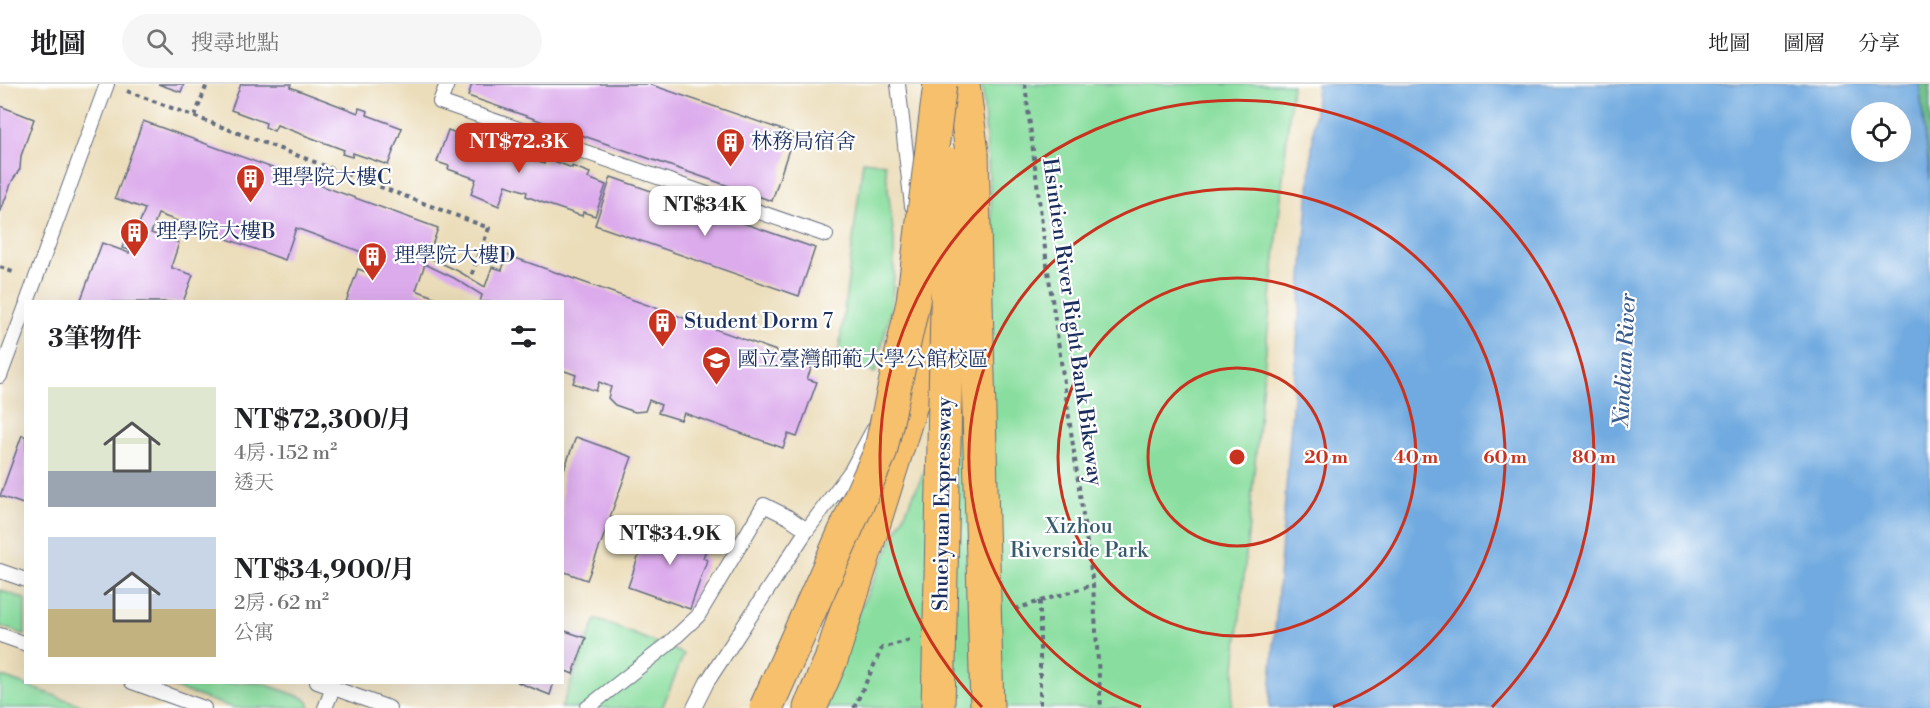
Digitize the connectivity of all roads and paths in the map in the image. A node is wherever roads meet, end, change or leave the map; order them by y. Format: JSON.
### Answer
{"nodes":[{"id":1,"x":207,"y":84,"type":"edge"},
{"id":2,"x":447,"y":84,"type":"edge"},
{"id":3,"x":898,"y":84,"type":"edge"},
{"id":4,"x":940,"y":84,"type":"edge"},
{"id":5,"x":946,"y":84,"type":"edge"},
{"id":6,"x":963,"y":84,"type":"edge"},
{"id":7,"x":1025,"y":84,"type":"edge"},
{"id":8,"x":114,"y":86,"type":"edge"},
{"id":9,"x":195,"y":116,"type":"junction"},
{"id":10,"x":972,"y":153,"type":"junction"},
{"id":11,"x":826,"y":235,"type":"dead end"},
{"id":12,"x":470,"y":279,"type":"dead end"},
{"id":13,"x":28,"y":300,"type":"edge"},
{"id":14,"x":24,"y":311,"type":"edge"},
{"id":15,"x":0,"y":376,"type":"edge"},
{"id":16,"x":885,"y":489,"type":"junction"},
{"id":17,"x":807,"y":530,"type":"junction"},
{"id":18,"x":0,"y":571,"type":"edge"},
{"id":19,"x":24,"y":579,"type":"edge"},
{"id":20,"x":1040,"y":601,"type":"dead end"},
{"id":21,"x":0,"y":635,"type":"edge"},
{"id":22,"x":24,"y":643,"type":"edge"},
{"id":23,"x":138,"y":684,"type":"edge"},
{"id":24,"x":322,"y":684,"type":"edge"},
{"id":25,"x":333,"y":688,"type":"junction"},
{"id":26,"x":204,"y":708,"type":"edge"},
{"id":27,"x":325,"y":708,"type":"edge"},
{"id":28,"x":389,"y":708,"type":"edge"},
{"id":29,"x":587,"y":708,"type":"edge"},
{"id":30,"x":694,"y":708,"type":"edge"},
{"id":31,"x":766,"y":708,"type":"edge"},
{"id":32,"x":779,"y":708,"type":"edge"},
{"id":33,"x":810,"y":708,"type":"edge"},
{"id":34,"x":938,"y":708,"type":"edge"},
{"id":35,"x":987,"y":708,"type":"edge"},
{"id":36,"x":1040,"y":708,"type":"edge"},
{"id":37,"x":1101,"y":708,"type":"edge"}],
"edges":[{"from":1,"to":9,"type":"path"},
{"from":2,"to":11,"type":"lane"},
{"from":3,"to":17,"type":"lane"},
{"from":4,"to":31,"type":"highway","bridge":true},
{"from":5,"to":34,"type":"highway","name":"Shueiyuan Expressway","bridge":true},
{"from":6,"to":10,"type":"highway"},
{"from":7,"to":37,"type":"path","name":"Hsintien River Right Bank Bikeway"},
{"from":8,"to":9,"type":"path"},
{"from":8,"to":13,"type":"lane"},
{"from":9,"to":12,"type":"path"},
{"from":10,"to":16,"type":"highway","bridge":true},
{"from":10,"to":35,"type":"highway","bridge":true},
{"from":14,"to":15,"type":"lane"},
{"from":16,"to":32,"type":"highway"},
{"from":16,"to":33,"type":"highway"},
{"from":17,"to":29,"type":"lane"},
{"from":17,"to":30,"type":"lane"},
{"from":18,"to":19,"type":"lane"},
{"from":20,"to":36,"type":"path"},
{"from":21,"to":22,"type":"lane"},
{"from":23,"to":26,"type":"lane"},
{"from":24,"to":25,"type":"lane"},
{"from":25,"to":27,"type":"lane"},
{"from":25,"to":28,"type":"lane"}]}
